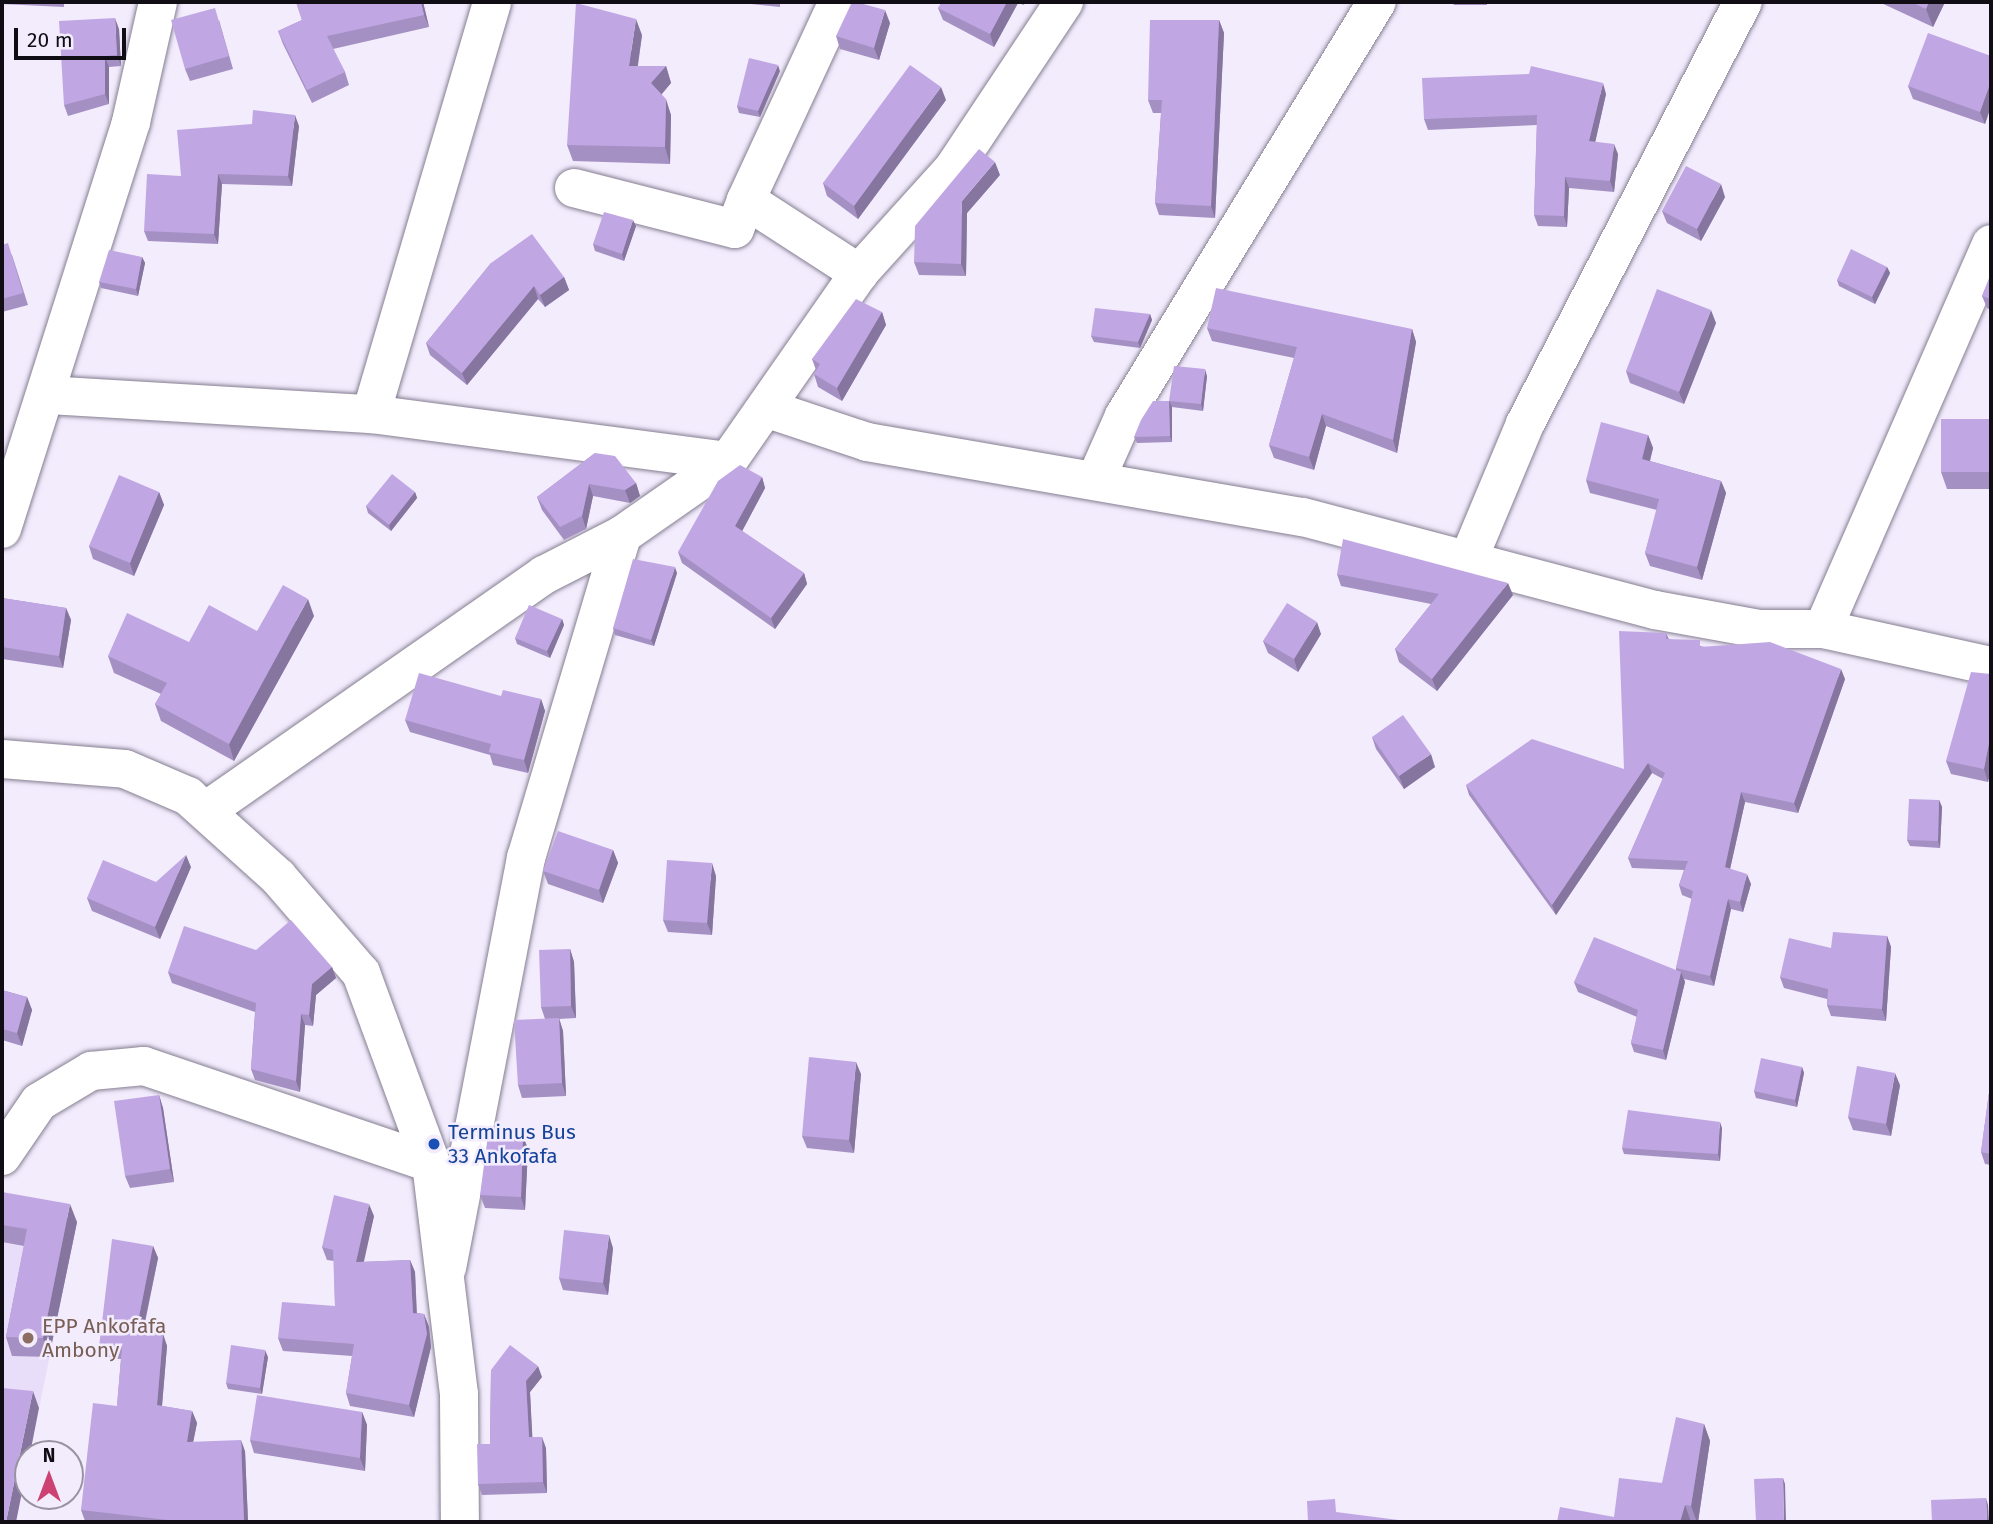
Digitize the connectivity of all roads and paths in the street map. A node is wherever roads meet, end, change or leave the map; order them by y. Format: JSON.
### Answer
{"nodes":[{"id":1,"x":158,"y":2,"type":"edge"},
{"id":2,"x":492,"y":2,"type":"edge"},
{"id":3,"x":838,"y":2,"type":"edge"},
{"id":4,"x":1064,"y":2,"type":"edge"},
{"id":5,"x":1377,"y":2,"type":"edge"},
{"id":6,"x":1743,"y":2,"type":"edge"},
{"id":7,"x":574,"y":188,"type":"dead end"},
{"id":8,"x":746,"y":200,"type":"junction"},
{"id":9,"x":1991,"y":244,"type":"edge"},
{"id":10,"x":859,"y":273,"type":"junction"},
{"id":11,"x":47,"y":395,"type":"junction"},
{"id":12,"x":768,"y":410,"type":"junction"},
{"id":13,"x":372,"y":414,"type":"junction"},
{"id":14,"x":728,"y":461,"type":"junction"},
{"id":15,"x":1097,"y":477,"type":"junction"},
{"id":16,"x":2,"y":529,"type":"edge"},
{"id":17,"x":622,"y":535,"type":"junction"},
{"id":18,"x":1469,"y":558,"type":"junction"},
{"id":19,"x":1823,"y":629,"type":"junction"},
{"id":20,"x":1991,"y":666,"type":"edge"},
{"id":21,"x":2,"y":760,"type":"edge"},
{"id":22,"x":206,"y":810,"type":"junction"},
{"id":23,"x":2,"y":1156,"type":"edge"},
{"id":24,"x":431,"y":1163,"type":"junction"},
{"id":25,"x":445,"y":1278,"type":"junction"},
{"id":26,"x":460,"y":1522,"type":"edge"}],
"edges":[{"from":1,"to":11,"type":"street"},
{"from":2,"to":13,"type":"street"},
{"from":3,"to":8,"type":"street"},
{"from":4,"to":10,"type":"street"},
{"from":5,"to":15,"type":"street"},
{"from":6,"to":18,"type":"street"},
{"from":7,"to":8,"type":"street"},
{"from":8,"to":10,"type":"street"},
{"from":9,"to":19,"type":"street"},
{"from":10,"to":12,"type":"street"},
{"from":11,"to":13,"type":"street"},
{"from":11,"to":16,"type":"street"},
{"from":12,"to":14,"type":"street"},
{"from":12,"to":15,"type":"street"},
{"from":13,"to":14,"type":"street"},
{"from":14,"to":17,"type":"street"},
{"from":15,"to":18,"type":"street"},
{"from":17,"to":22,"type":"street"},
{"from":17,"to":25,"type":"street"},
{"from":18,"to":19,"type":"street"},
{"from":19,"to":20,"type":"street"},
{"from":21,"to":22,"type":"street"},
{"from":22,"to":24,"type":"street"},
{"from":23,"to":24,"type":"street"},
{"from":24,"to":25,"type":"street"},
{"from":25,"to":26,"type":"street"}]}
